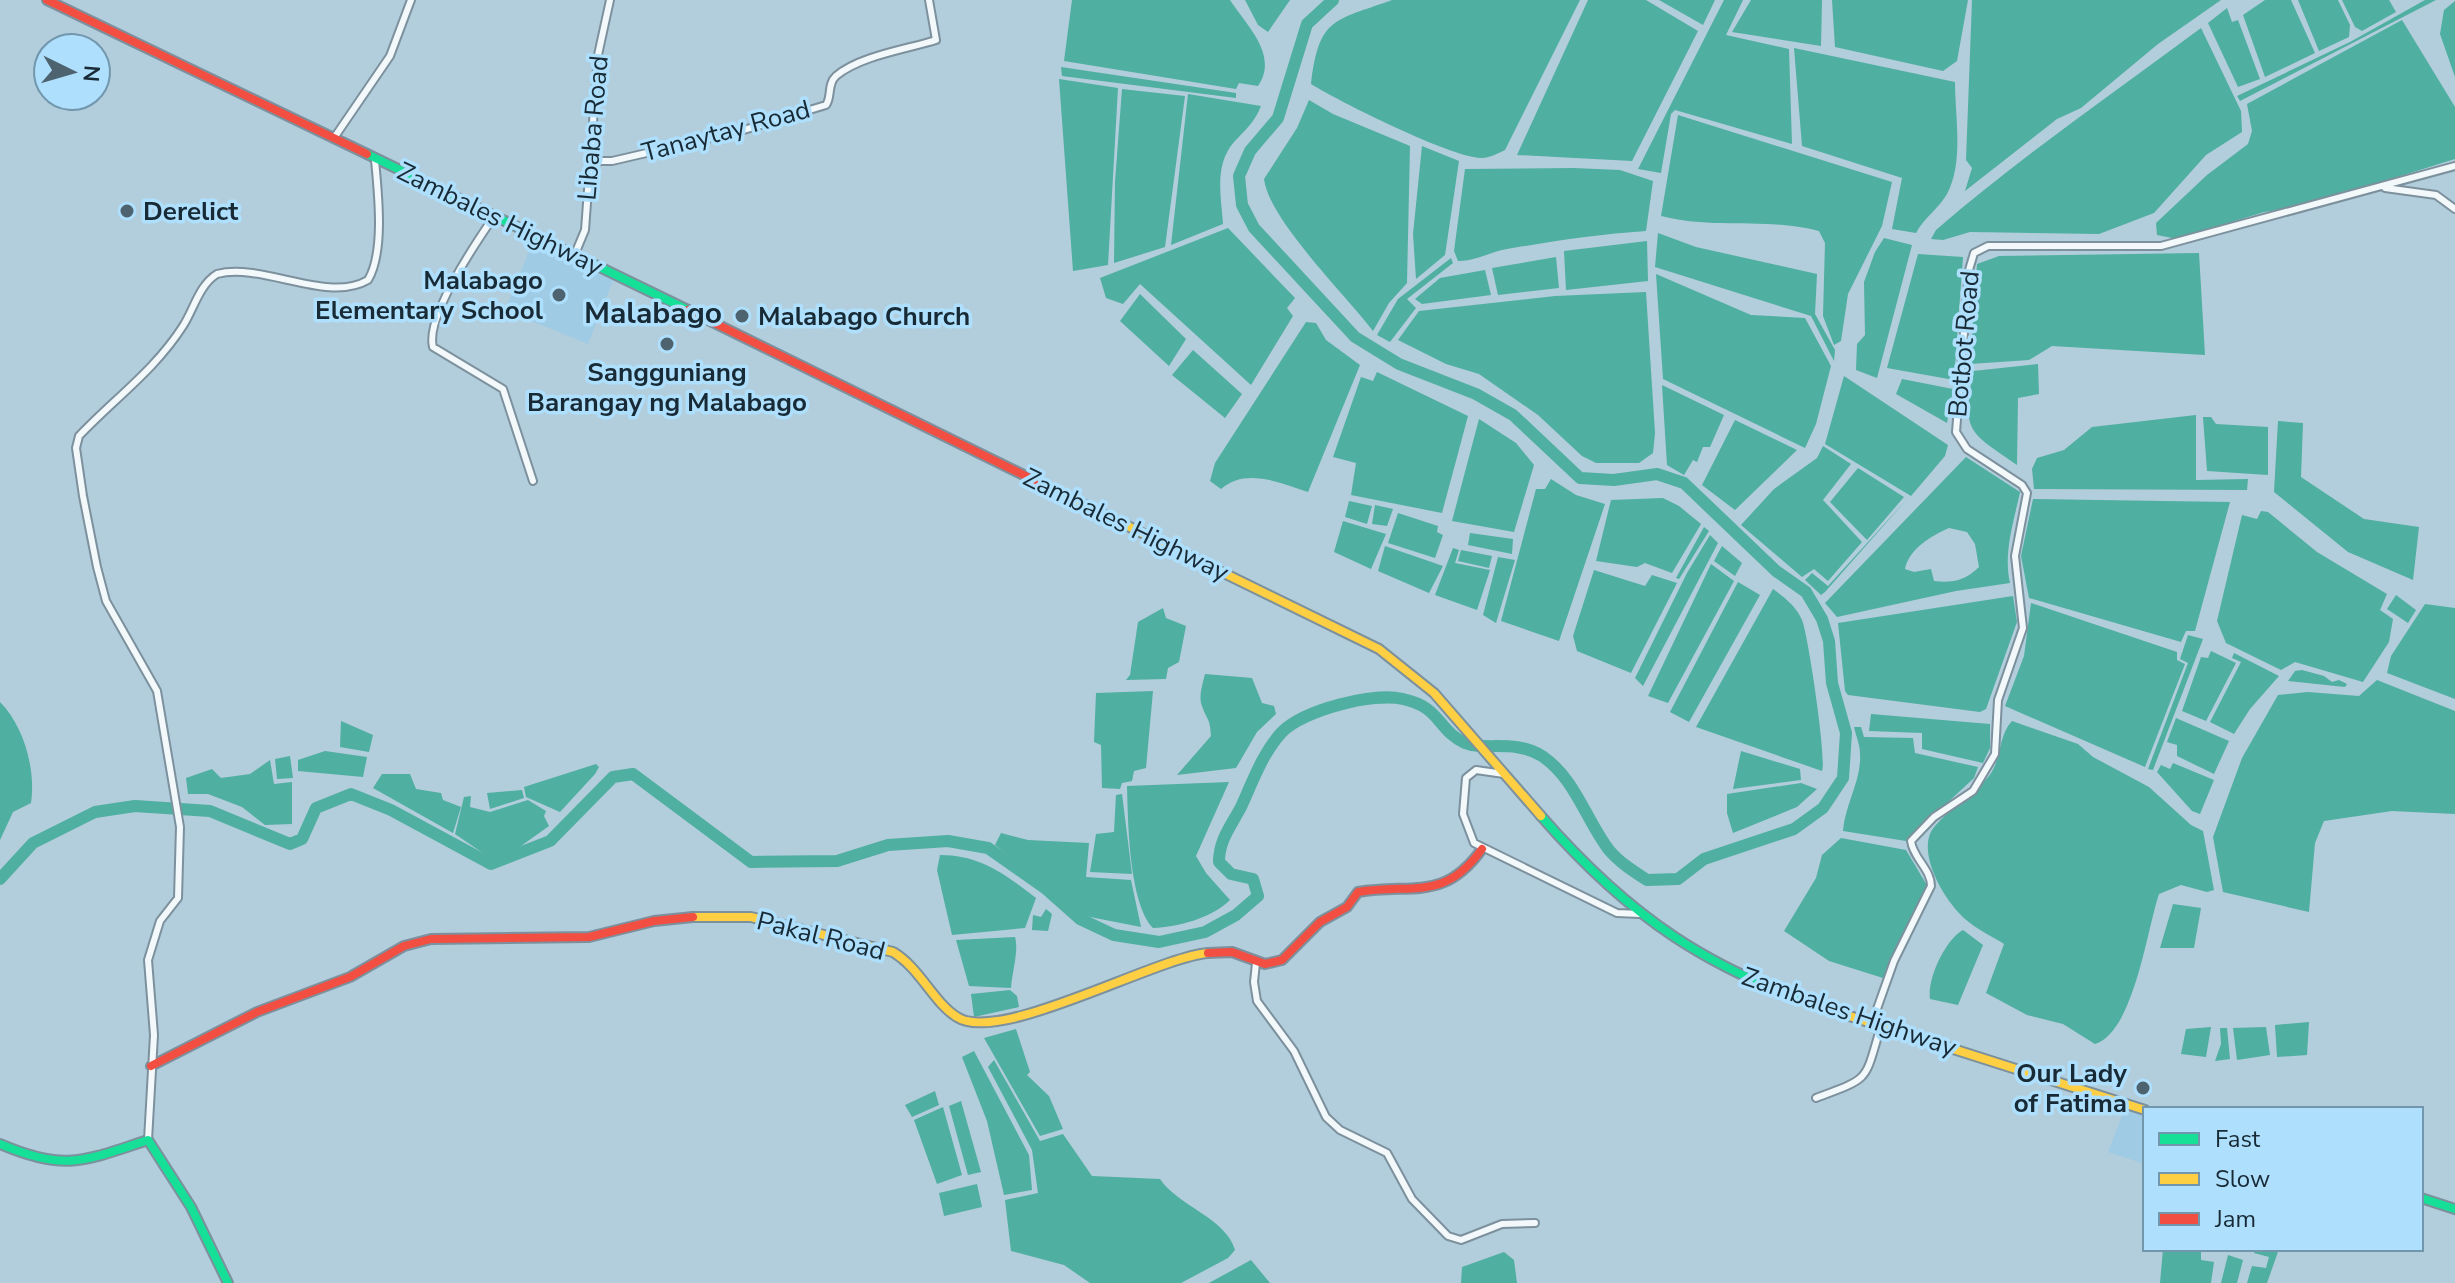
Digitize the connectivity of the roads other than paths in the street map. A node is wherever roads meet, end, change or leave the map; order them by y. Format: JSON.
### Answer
{"nodes":[{"id":1,"x":47,"y":0,"type":"edge"},
{"id":2,"x":411,"y":0,"type":"edge"},
{"id":3,"x":610,"y":0,"type":"edge"},
{"id":4,"x":929,"y":0,"type":"edge"},
{"id":5,"x":334,"y":138,"type":"junction"},
{"id":6,"x":375,"y":160,"type":"junction"},
{"id":7,"x":589,"y":161,"type":"junction"},
{"id":8,"x":2455,"y":166,"type":"edge"},
{"id":9,"x":2381,"y":187,"type":"junction"},
{"id":10,"x":2455,"y":209,"type":"edge"},
{"id":11,"x":495,"y":215,"type":"junction"},
{"id":12,"x":575,"y":254,"type":"junction"},
{"id":13,"x":533,"y":481,"type":"dead end"},
{"id":14,"x":1508,"y":775,"type":"junction"},
{"id":15,"x":1482,"y":849,"type":"junction"},
{"id":16,"x":1640,"y":914,"type":"junction"},
{"id":17,"x":1256,"y":963,"type":"junction"},
{"id":18,"x":1877,"y":1024,"type":"junction"},
{"id":19,"x":151,"y":1066,"type":"junction"},
{"id":20,"x":1816,"y":1098,"type":"dead end"},
{"id":21,"x":2143,"y":1109,"type":"edge"},
{"id":22,"x":148,"y":1140,"type":"junction"},
{"id":23,"x":0,"y":1144,"type":"edge"},
{"id":24,"x":2423,"y":1199,"type":"edge"},
{"id":25,"x":2455,"y":1209,"type":"edge"},
{"id":26,"x":1535,"y":1223,"type":"dead end"},
{"id":27,"x":228,"y":1283,"type":"edge"}],
"edges":[{"from":1,"to":5,"type":"main road","name":"Zambales Highway"},
{"from":2,"to":5,"type":"street"},
{"from":3,"to":7,"type":"street","name":"Libaba Road"},
{"from":4,"to":7,"type":"street","name":"Tanaytay Road"},
{"from":5,"to":6,"type":"main road","name":"Zambales Highway"},
{"from":6,"to":11,"type":"main road","name":"Zambales Highway"},
{"from":6,"to":19,"type":"street"},
{"from":7,"to":12,"type":"street","name":"Libaba Road"},
{"from":8,"to":9,"type":"street","name":"Botbot Road"},
{"from":9,"to":10,"type":"street"},
{"from":9,"to":18,"type":"street","name":"Botbot Road"},
{"from":11,"to":12,"type":"main road","name":"Zambales Highway"},
{"from":11,"to":13,"type":"street"},
{"from":12,"to":14,"type":"main road","name":"Zambales Highway"},
{"from":14,"to":15,"type":"street"},
{"from":14,"to":16,"type":"main road","name":"Zambales Highway"},
{"from":15,"to":16,"type":"street"},
{"from":15,"to":17,"type":"main road"},
{"from":16,"to":18,"type":"main road","name":"Zambales Highway"},
{"from":17,"to":19,"type":"main road","name":"Pakal Road"},
{"from":17,"to":26,"type":"street"},
{"from":18,"to":20,"type":"street"},
{"from":18,"to":21,"type":"main road","name":"Zambales Highway"},
{"from":19,"to":22,"type":"street"},
{"from":22,"to":23,"type":"main road"},
{"from":22,"to":27,"type":"main road"},
{"from":24,"to":25,"type":"main road"}]}
